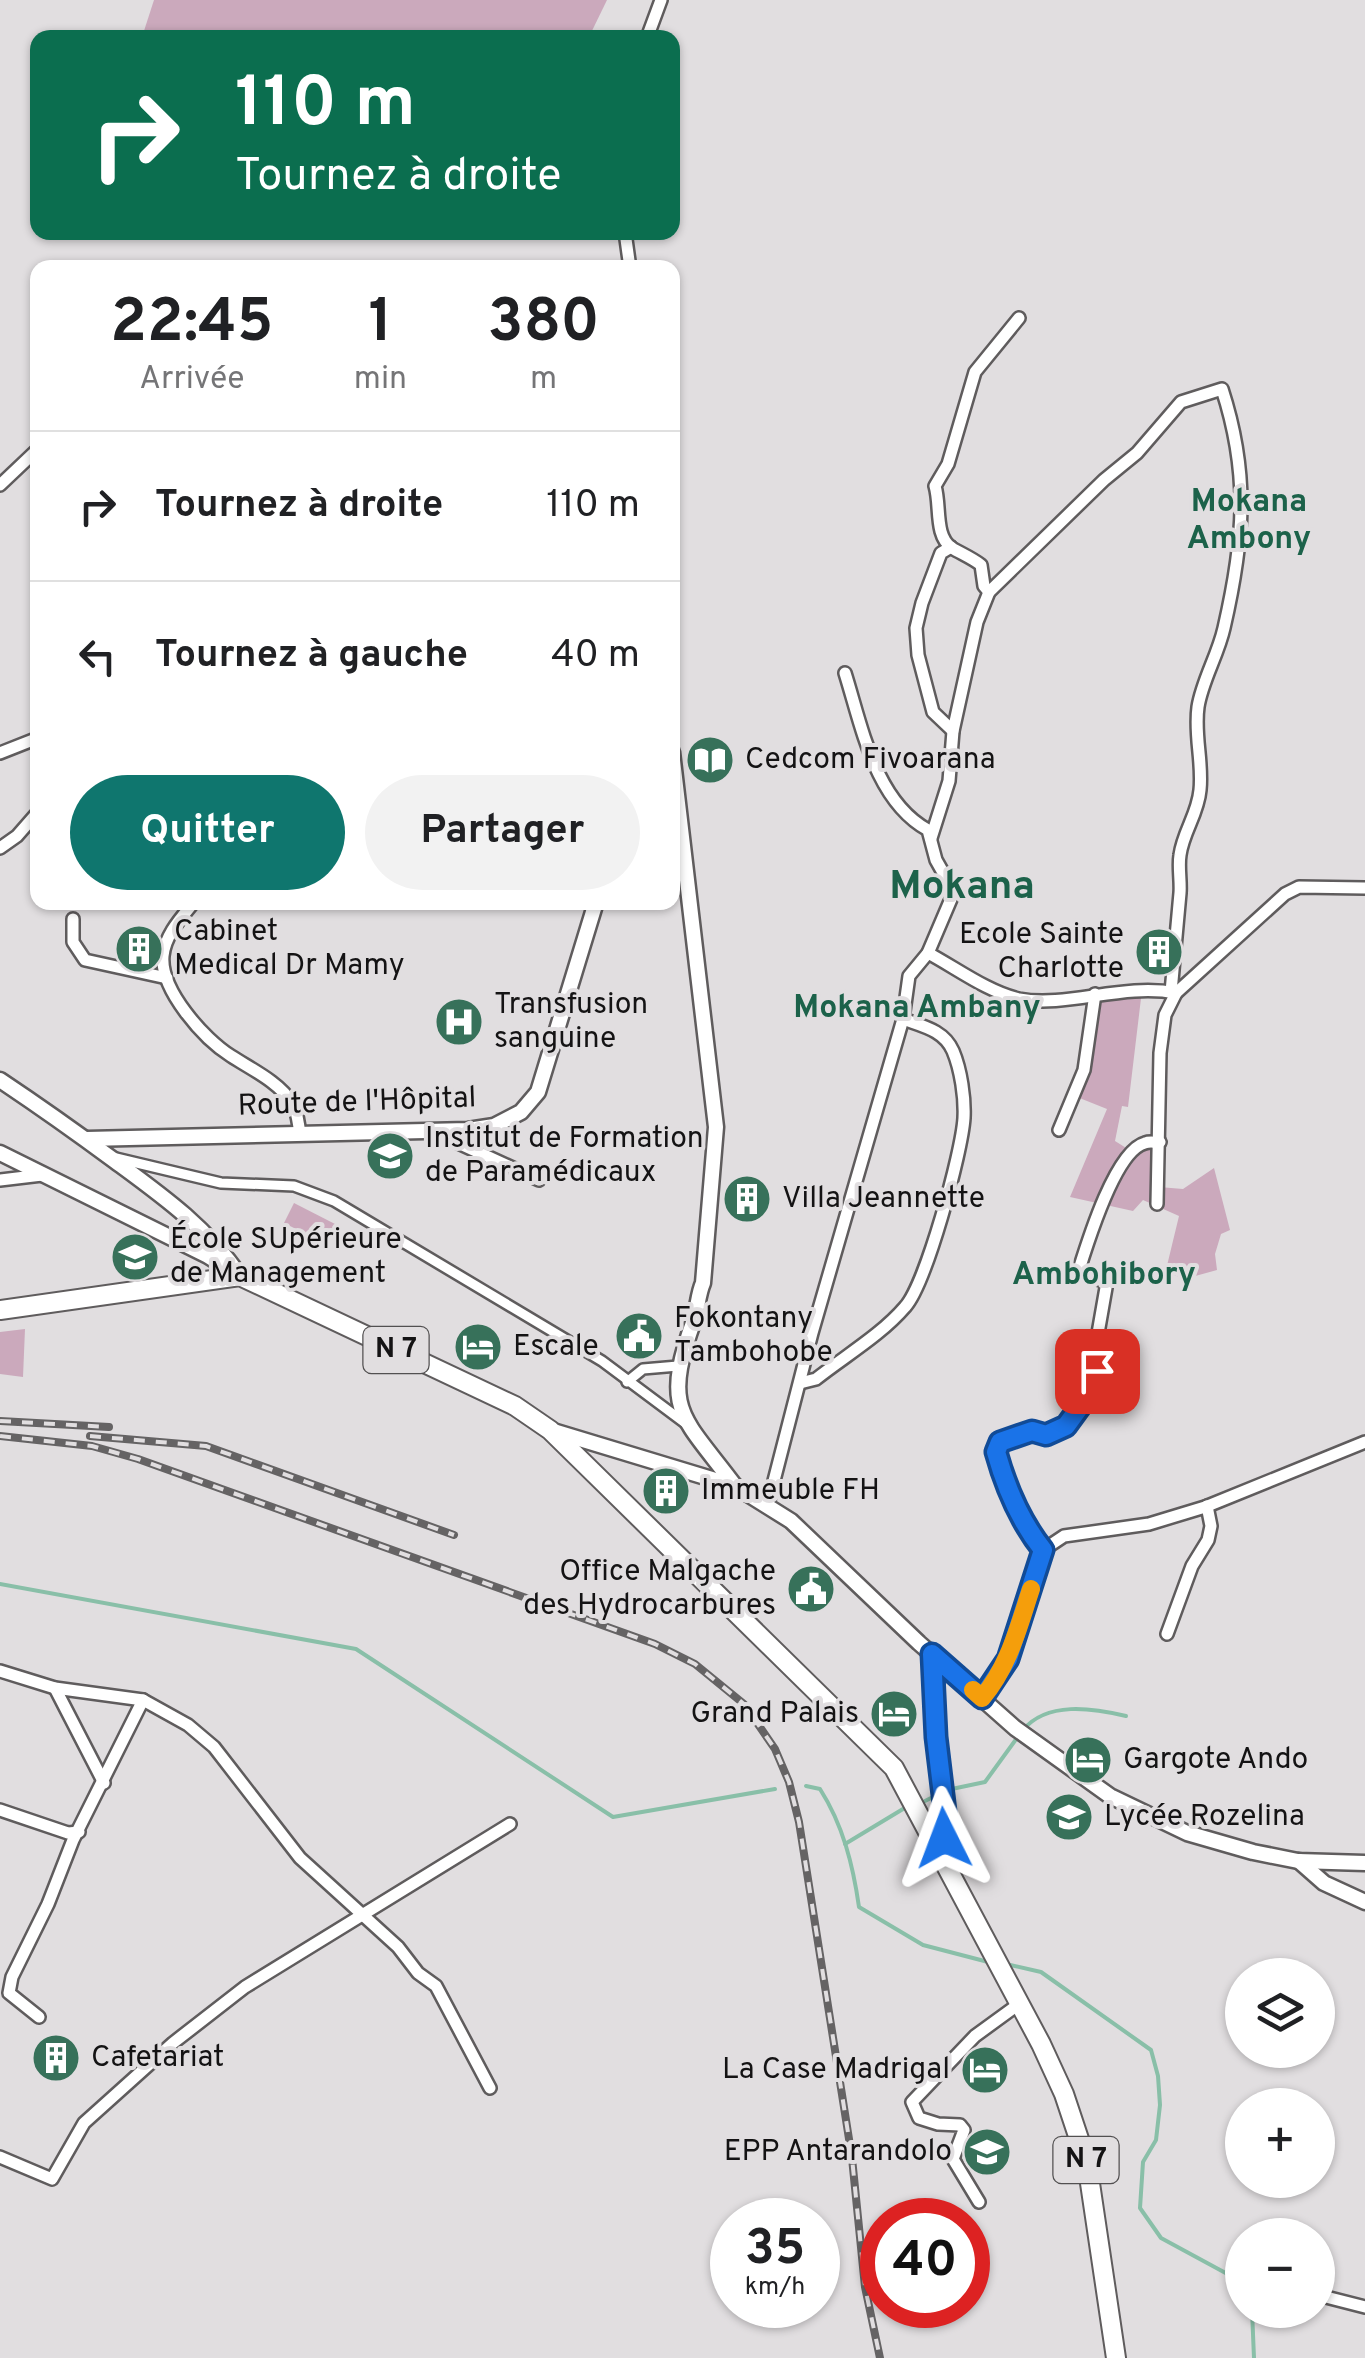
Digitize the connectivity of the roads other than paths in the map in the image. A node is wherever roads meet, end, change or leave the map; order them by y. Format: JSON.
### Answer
{"nodes":[{"id":1,"x":661,"y":0,"type":"edge"},
{"id":2,"x":650,"y":30,"type":"edge"},
{"id":3,"x":1020,"y":318,"type":"dead end"},
{"id":4,"x":30,"y":457,"type":"edge"},
{"id":5,"x":0,"y":485,"type":"edge"},
{"id":6,"x":951,"y":547,"type":"junction"},
{"id":7,"x":988,"y":592,"type":"junction"},
{"id":8,"x":846,"y":673,"type":"dead end"},
{"id":9,"x":953,"y":731,"type":"junction"},
{"id":10,"x":30,"y":741,"type":"edge"},
{"id":11,"x":0,"y":753,"type":"edge"},
{"id":12,"x":680,"y":820,"type":"edge"},
{"id":13,"x":30,"y":821,"type":"edge"},
{"id":14,"x":931,"y":838,"type":"junction"},
{"id":15,"x":0,"y":848,"type":"edge"},
{"id":16,"x":1365,"y":888,"type":"edge"},
{"id":17,"x":188,"y":910,"type":"edge"},
{"id":18,"x":594,"y":910,"type":"edge"},
{"id":19,"x":73,"y":918,"type":"dead end"},
{"id":20,"x":928,"y":953,"type":"junction"},
{"id":21,"x":167,"y":978,"type":"junction"},
{"id":22,"x":1173,"y":992,"type":"junction"},
{"id":23,"x":1095,"y":994,"type":"junction"},
{"id":24,"x":903,"y":1019,"type":"junction"},
{"id":25,"x":0,"y":1080,"type":"edge"},
{"id":26,"x":1059,"y":1130,"type":"dead end"},
{"id":27,"x":434,"y":1132,"type":"junction"},
{"id":28,"x":300,"y":1133,"type":"junction"},
{"id":29,"x":87,"y":1139,"type":"junction"},
{"id":30,"x":1160,"y":1142,"type":"junction"},
{"id":31,"x":0,"y":1153,"type":"edge"},
{"id":32,"x":109,"y":1156,"type":"junction"},
{"id":33,"x":42,"y":1175,"type":"junction"},
{"id":34,"x":0,"y":1180,"type":"edge"},
{"id":35,"x":539,"y":1180,"type":"dead end"},
{"id":36,"x":1157,"y":1204,"type":"dead end"},
{"id":37,"x":240,"y":1276,"type":"junction"},
{"id":38,"x":0,"y":1310,"type":"edge"},
{"id":39,"x":678,"y":1366,"type":"junction"},
{"id":40,"x":627,"y":1382,"type":"junction"},
{"id":41,"x":800,"y":1383,"type":"junction"},
{"id":42,"x":687,"y":1424,"type":"junction"},
{"id":43,"x":550,"y":1430,"type":"junction"},
{"id":44,"x":1365,"y":1442,"type":"edge"},
{"id":45,"x":736,"y":1486,"type":"junction"},
{"id":46,"x":768,"y":1504,"type":"junction"},
{"id":47,"x":1203,"y":1507,"type":"junction"},
{"id":48,"x":1043,"y":1550,"type":"junction"},
{"id":49,"x":1168,"y":1634,"type":"dead end"},
{"id":50,"x":932,"y":1654,"type":"junction"},
{"id":51,"x":0,"y":1671,"type":"edge"},
{"id":52,"x":54,"y":1688,"type":"junction"},
{"id":53,"x":982,"y":1698,"type":"junction"},
{"id":54,"x":143,"y":1700,"type":"junction"},
{"id":55,"x":104,"y":1783,"type":"junction"},
{"id":56,"x":0,"y":1810,"type":"edge"},
{"id":57,"x":510,"y":1824,"type":"dead end"},
{"id":58,"x":80,"y":1832,"type":"junction"},
{"id":59,"x":938,"y":1850,"type":"junction"},
{"id":60,"x":1298,"y":1861,"type":"junction"},
{"id":61,"x":1365,"y":1862,"type":"edge"},
{"id":62,"x":1365,"y":1902,"type":"edge"},
{"id":63,"x":360,"y":1915,"type":"junction"},
{"id":64,"x":1019,"y":2004,"type":"junction"},
{"id":65,"x":39,"y":2017,"type":"dead end"},
{"id":66,"x":490,"y":2088,"type":"dead end"},
{"id":67,"x":0,"y":2157,"type":"edge"},
{"id":68,"x":976,"y":2198,"type":"edge"},
{"id":69,"x":1335,"y":2299,"type":"edge"},
{"id":70,"x":1365,"y":2307,"type":"edge"},
{"id":71,"x":1116,"y":2358,"type":"edge"}],
"edges":[{"from":1,"to":2,"type":"street"},
{"from":3,"to":6,"type":"street"},
{"from":4,"to":5,"type":"street"},
{"from":6,"to":7,"type":"street"},
{"from":6,"to":9,"type":"street"},
{"from":7,"to":9,"type":"street"},
{"from":7,"to":22,"type":"street"},
{"from":8,"to":14,"type":"street"},
{"from":9,"to":14,"type":"street"},
{"from":10,"to":11,"type":"street"},
{"from":12,"to":39,"type":"street"},
{"from":13,"to":15,"type":"street"},
{"from":14,"to":20,"type":"street"},
{"from":16,"to":22,"type":"street"},
{"from":17,"to":21,"type":"street"},
{"from":18,"to":27,"type":"street","name":"Route de l'Hôpital"},
{"from":19,"to":21,"type":"street"},
{"from":20,"to":23,"type":"street"},
{"from":20,"to":24,"type":"street"},
{"from":21,"to":28,"type":"street"},
{"from":22,"to":23,"type":"street"},
{"from":22,"to":30,"type":"street"},
{"from":23,"to":26,"type":"street"},
{"from":24,"to":41,"type":"street"},
{"from":24,"to":41,"type":"street"},
{"from":25,"to":29,"type":"street"},
{"from":27,"to":28,"type":"street","name":"Route de l'Hôpital"},
{"from":27,"to":35,"type":"street"},
{"from":28,"to":29,"type":"street","name":"Route de l'Hôpital"},
{"from":29,"to":32,"type":"street"},
{"from":30,"to":36,"type":"street"},
{"from":30,"to":48,"type":"street"},
{"from":31,"to":33,"type":"street"},
{"from":32,"to":37,"type":"street"},
{"from":32,"to":40,"type":"street"},
{"from":33,"to":34,"type":"street"},
{"from":33,"to":37,"type":"street"},
{"from":37,"to":38,"type":"main road"},
{"from":37,"to":43,"type":"main road","number":"N 7"},
{"from":39,"to":40,"type":"street"},
{"from":39,"to":42,"type":"street"},
{"from":40,"to":42,"type":"street"},
{"from":41,"to":46,"type":"street"},
{"from":42,"to":45,"type":"street"},
{"from":43,"to":45,"type":"street"},
{"from":43,"to":59,"type":"main road","number":"N 7"},
{"from":44,"to":47,"type":"street"},
{"from":45,"to":46,"type":"street"},
{"from":46,"to":50,"type":"street"},
{"from":47,"to":48,"type":"street"},
{"from":47,"to":49,"type":"street"},
{"from":48,"to":53,"type":"street"},
{"from":50,"to":53,"type":"street"},
{"from":50,"to":59,"type":"street"},
{"from":51,"to":52,"type":"street"},
{"from":52,"to":54,"type":"street"},
{"from":52,"to":55,"type":"street"},
{"from":53,"to":60,"type":"street"},
{"from":54,"to":55,"type":"street"},
{"from":54,"to":63,"type":"street"},
{"from":55,"to":58,"type":"street"},
{"from":56,"to":58,"type":"street"},
{"from":57,"to":63,"type":"street"},
{"from":58,"to":65,"type":"street"},
{"from":59,"to":64,"type":"main road","number":"N 7"},
{"from":60,"to":61,"type":"street"},
{"from":60,"to":62,"type":"street"},
{"from":63,"to":66,"type":"street"},
{"from":63,"to":67,"type":"street"},
{"from":64,"to":68,"type":"street"},
{"from":64,"to":71,"type":"main road","number":"N 7"},
{"from":69,"to":70,"type":"street"}]}
